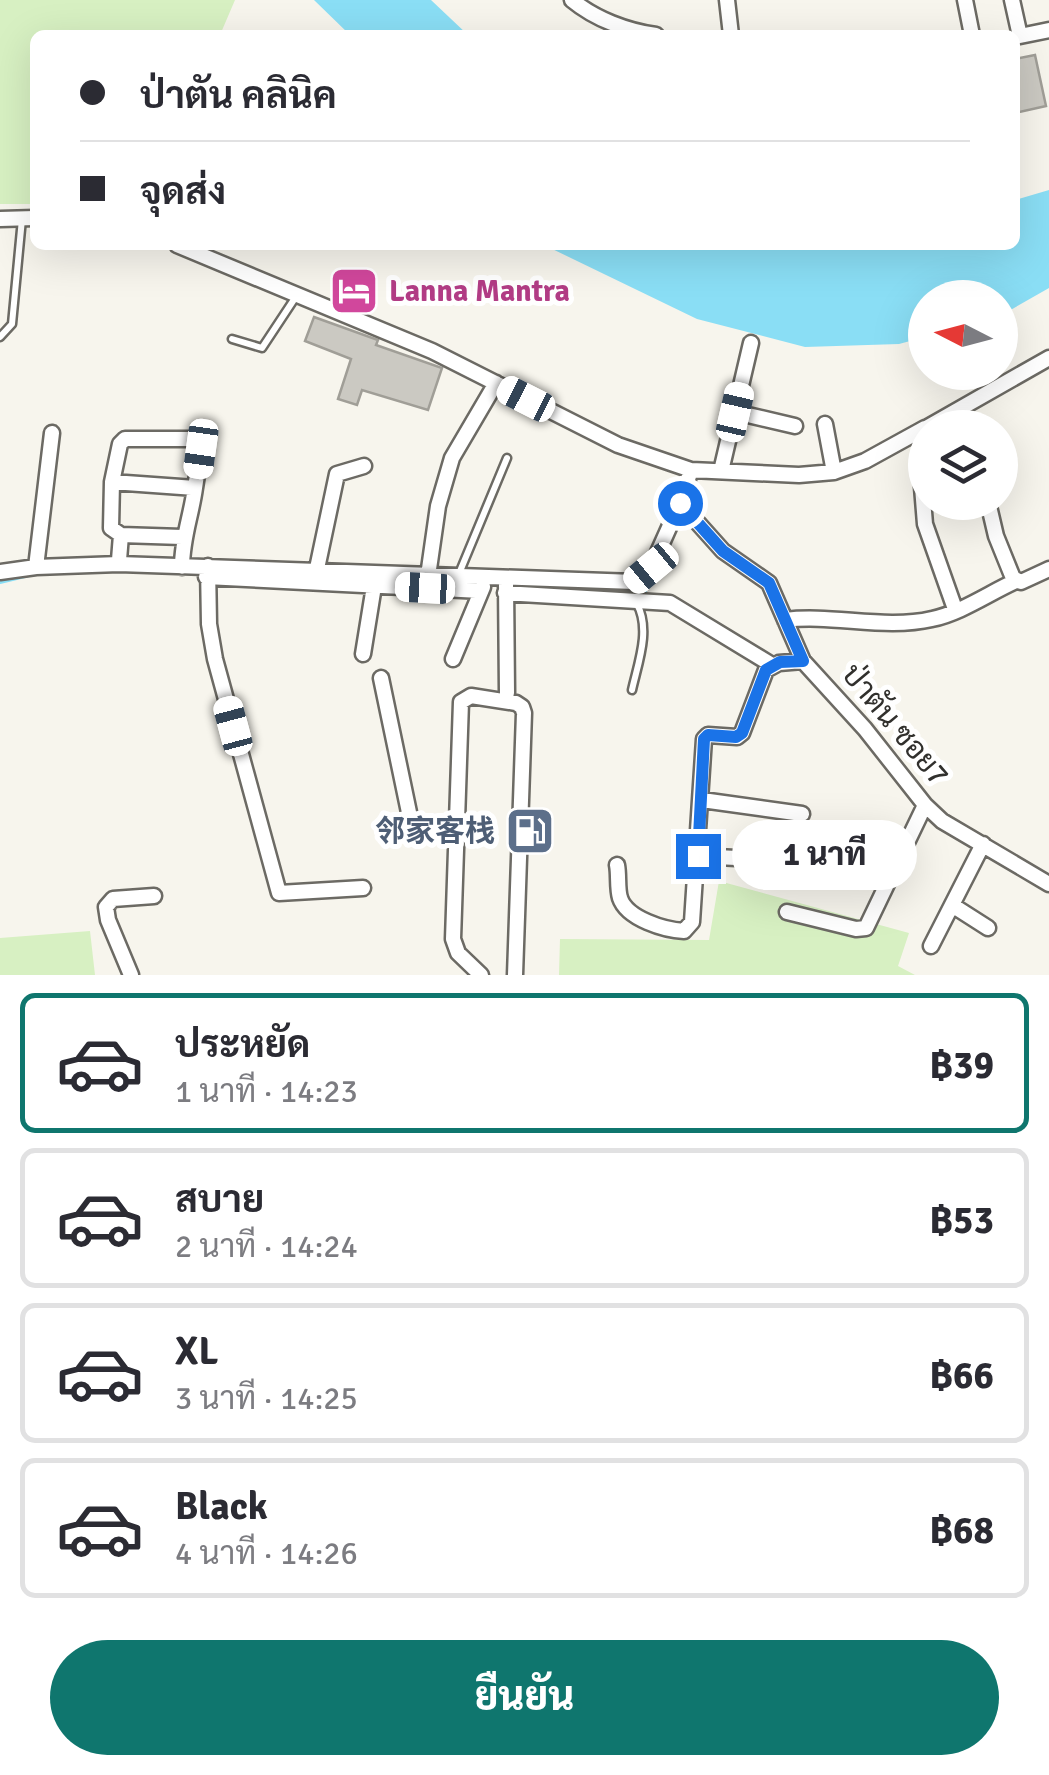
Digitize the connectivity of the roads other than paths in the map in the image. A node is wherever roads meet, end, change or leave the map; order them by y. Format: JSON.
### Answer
{"nodes":[{"id":1,"x":572,"y":0,"type":"edge"},
{"id":2,"x":727,"y":0,"type":"edge"},
{"id":3,"x":965,"y":0,"type":"edge"},
{"id":4,"x":1012,"y":0,"type":"edge"},
{"id":5,"x":631,"y":30,"type":"edge"},
{"id":6,"x":730,"y":30,"type":"edge"},
{"id":7,"x":971,"y":30,"type":"edge"},
{"id":8,"x":1019,"y":30,"type":"edge"},
{"id":9,"x":1049,"y":30,"type":"edge"},
{"id":10,"x":1020,"y":36,"type":"edge"},
{"id":11,"x":29,"y":218,"type":"edge"},
{"id":12,"x":0,"y":219,"type":"edge"},
{"id":13,"x":189,"y":250,"type":"edge"},
{"id":14,"x":297,"y":294,"type":"junction"},
{"id":15,"x":0,"y":337,"type":"edge"},
{"id":16,"x":232,"y":340,"type":"dead end"},
{"id":17,"x":751,"y":343,"type":"dead end"},
{"id":18,"x":1049,"y":358,"type":"edge"},
{"id":19,"x":496,"y":383,"type":"junction"},
{"id":20,"x":957,"y":410,"type":"edge"},
{"id":21,"x":735,"y":412,"type":"junction"},
{"id":22,"x":826,"y":424,"type":"dead end"},
{"id":23,"x":795,"y":426,"type":"dead end"},
{"id":24,"x":52,"y":433,"type":"dead end"},
{"id":25,"x":908,"y":437,"type":"edge"},
{"id":26,"x":507,"y":458,"type":"dead end"},
{"id":27,"x":364,"y":466,"type":"dead end"},
{"id":28,"x":690,"y":470,"type":"junction"},
{"id":29,"x":721,"y":472,"type":"junction"},
{"id":30,"x":834,"y":472,"type":"junction"},
{"id":31,"x":112,"y":482,"type":"junction"},
{"id":32,"x":195,"y":488,"type":"junction"},
{"id":33,"x":680,"y":503,"type":"junction"},
{"id":34,"x":925,"y":520,"type":"edge"},
{"id":35,"x":992,"y":520,"type":"edge"},
{"id":36,"x":121,"y":535,"type":"junction"},
{"id":37,"x":182,"y":537,"type":"junction"},
{"id":38,"x":120,"y":560,"type":"dead end"},
{"id":39,"x":182,"y":566,"type":"junction"},
{"id":40,"x":36,"y":567,"type":"junction"},
{"id":41,"x":1049,"y":569,"type":"edge"},
{"id":42,"x":207,"y":571,"type":"junction"},
{"id":43,"x":0,"y":572,"type":"edge"},
{"id":44,"x":315,"y":576,"type":"junction"},
{"id":45,"x":458,"y":576,"type":"junction"},
{"id":46,"x":375,"y":580,"type":"junction"},
{"id":47,"x":428,"y":581,"type":"junction"},
{"id":48,"x":1016,"y":581,"type":"junction"},
{"id":49,"x":635,"y":582,"type":"junction"},
{"id":50,"x":484,"y":584,"type":"junction"},
{"id":51,"x":506,"y":585,"type":"junction"},
{"id":52,"x":554,"y":587,"type":"junction"},
{"id":53,"x":634,"y":600,"type":"junction"},
{"id":54,"x":955,"y":609,"type":"junction"},
{"id":55,"x":785,"y":620,"type":"junction"},
{"id":56,"x":363,"y":654,"type":"dead end"},
{"id":57,"x":453,"y":659,"type":"dead end"},
{"id":58,"x":803,"y":661,"type":"junction"},
{"id":59,"x":772,"y":665,"type":"junction"},
{"id":60,"x":381,"y":678,"type":"dead end"},
{"id":61,"x":632,"y":690,"type":"dead end"},
{"id":62,"x":507,"y":693,"type":"dead end"},
{"id":63,"x":702,"y":800,"type":"junction"},
{"id":64,"x":925,"y":805,"type":"junction"},
{"id":65,"x":802,"y":814,"type":"dead end"},
{"id":66,"x":456,"y":824,"type":"junction"},
{"id":67,"x":984,"y":844,"type":"junction"},
{"id":68,"x":698,"y":856,"type":"junction"},
{"id":69,"x":755,"y":859,"type":"dead end"},
{"id":70,"x":618,"y":865,"type":"dead end"},
{"id":71,"x":1049,"y":884,"type":"edge"},
{"id":72,"x":363,"y":888,"type":"dead end"},
{"id":73,"x":154,"y":896,"type":"dead end"},
{"id":74,"x":952,"y":905,"type":"junction"},
{"id":75,"x":788,"y":912,"type":"dead end"},
{"id":76,"x":988,"y":928,"type":"dead end"},
{"id":77,"x":930,"y":946,"type":"dead end"},
{"id":78,"x":131,"y":975,"type":"edge"},
{"id":79,"x":480,"y":975,"type":"edge"},
{"id":80,"x":515,"y":975,"type":"edge"}],
"edges":[{"from":1,"to":5,"type":"street"},
{"from":2,"to":6,"type":"street"},
{"from":3,"to":7,"type":"street"},
{"from":4,"to":8,"type":"street"},
{"from":9,"to":10,"type":"street"},
{"from":11,"to":12,"type":"street"},
{"from":11,"to":15,"type":"lane"},
{"from":13,"to":14,"type":"street"},
{"from":14,"to":16,"type":"lane"},
{"from":14,"to":19,"type":"street"},
{"from":17,"to":21,"type":"street"},
{"from":18,"to":20,"type":"street"},
{"from":19,"to":28,"type":"street"},
{"from":19,"to":47,"type":"street"},
{"from":21,"to":23,"type":"street"},
{"from":21,"to":29,"type":"street"},
{"from":22,"to":30,"type":"street"},
{"from":24,"to":40,"type":"street"},
{"from":25,"to":30,"type":"street"},
{"from":26,"to":45,"type":"lane"},
{"from":27,"to":44,"type":"street"},
{"from":28,"to":29,"type":"street"},
{"from":28,"to":33,"type":"street"},
{"from":29,"to":30,"type":"street"},
{"from":31,"to":32,"type":"street"},
{"from":31,"to":32,"type":"street"},
{"from":31,"to":36,"type":"street"},
{"from":32,"to":37,"type":"street"},
{"from":33,"to":49,"type":"street"},
{"from":33,"to":55,"type":"street","name":"ป่าตัน ซอย7"},
{"from":34,"to":54,"type":"street"},
{"from":35,"to":48,"type":"street"},
{"from":36,"to":37,"type":"street"},
{"from":36,"to":38,"type":"street"},
{"from":37,"to":39,"type":"street"},
{"from":39,"to":40,"type":"street"},
{"from":39,"to":42,"type":"street"},
{"from":40,"to":43,"type":"street"},
{"from":41,"to":48,"type":"street"},
{"from":42,"to":44,"type":"street"},
{"from":42,"to":72,"type":"street"},
{"from":44,"to":46,"type":"street"},
{"from":45,"to":47,"type":"street"},
{"from":45,"to":50,"type":"street"},
{"from":46,"to":47,"type":"street"},
{"from":46,"to":56,"type":"street"},
{"from":47,"to":50,"type":"street"},
{"from":48,"to":54,"type":"street"},
{"from":49,"to":52,"type":"street"},
{"from":49,"to":53,"type":"street"},
{"from":50,"to":51,"type":"street"},
{"from":50,"to":57,"type":"street"},
{"from":51,"to":52,"type":"street"},
{"from":51,"to":62,"type":"street"},
{"from":52,"to":53,"type":"street"},
{"from":53,"to":59,"type":"street"},
{"from":53,"to":61,"type":"lane"},
{"from":54,"to":55,"type":"street"},
{"from":55,"to":58,"type":"street","name":"ป่าตัน ซอย7"},
{"from":58,"to":59,"type":"street"},
{"from":58,"to":64,"type":"street","name":"ป่าตัน ซอย7"},
{"from":59,"to":63,"type":"street"},
{"from":60,"to":66,"type":"street"},
{"from":63,"to":65,"type":"street"},
{"from":63,"to":68,"type":"street"},
{"from":64,"to":67,"type":"street","name":"ป่าตัน ซอย7"},
{"from":64,"to":75,"type":"street"},
{"from":66,"to":79,"type":"street"},
{"from":66,"to":80,"type":"street"},
{"from":67,"to":71,"type":"street","name":"ป่าตัน ซอย7"},
{"from":67,"to":74,"type":"street"},
{"from":68,"to":69,"type":"street"},
{"from":68,"to":70,"type":"street"},
{"from":73,"to":78,"type":"street"},
{"from":74,"to":76,"type":"street"},
{"from":74,"to":77,"type":"street"}]}
